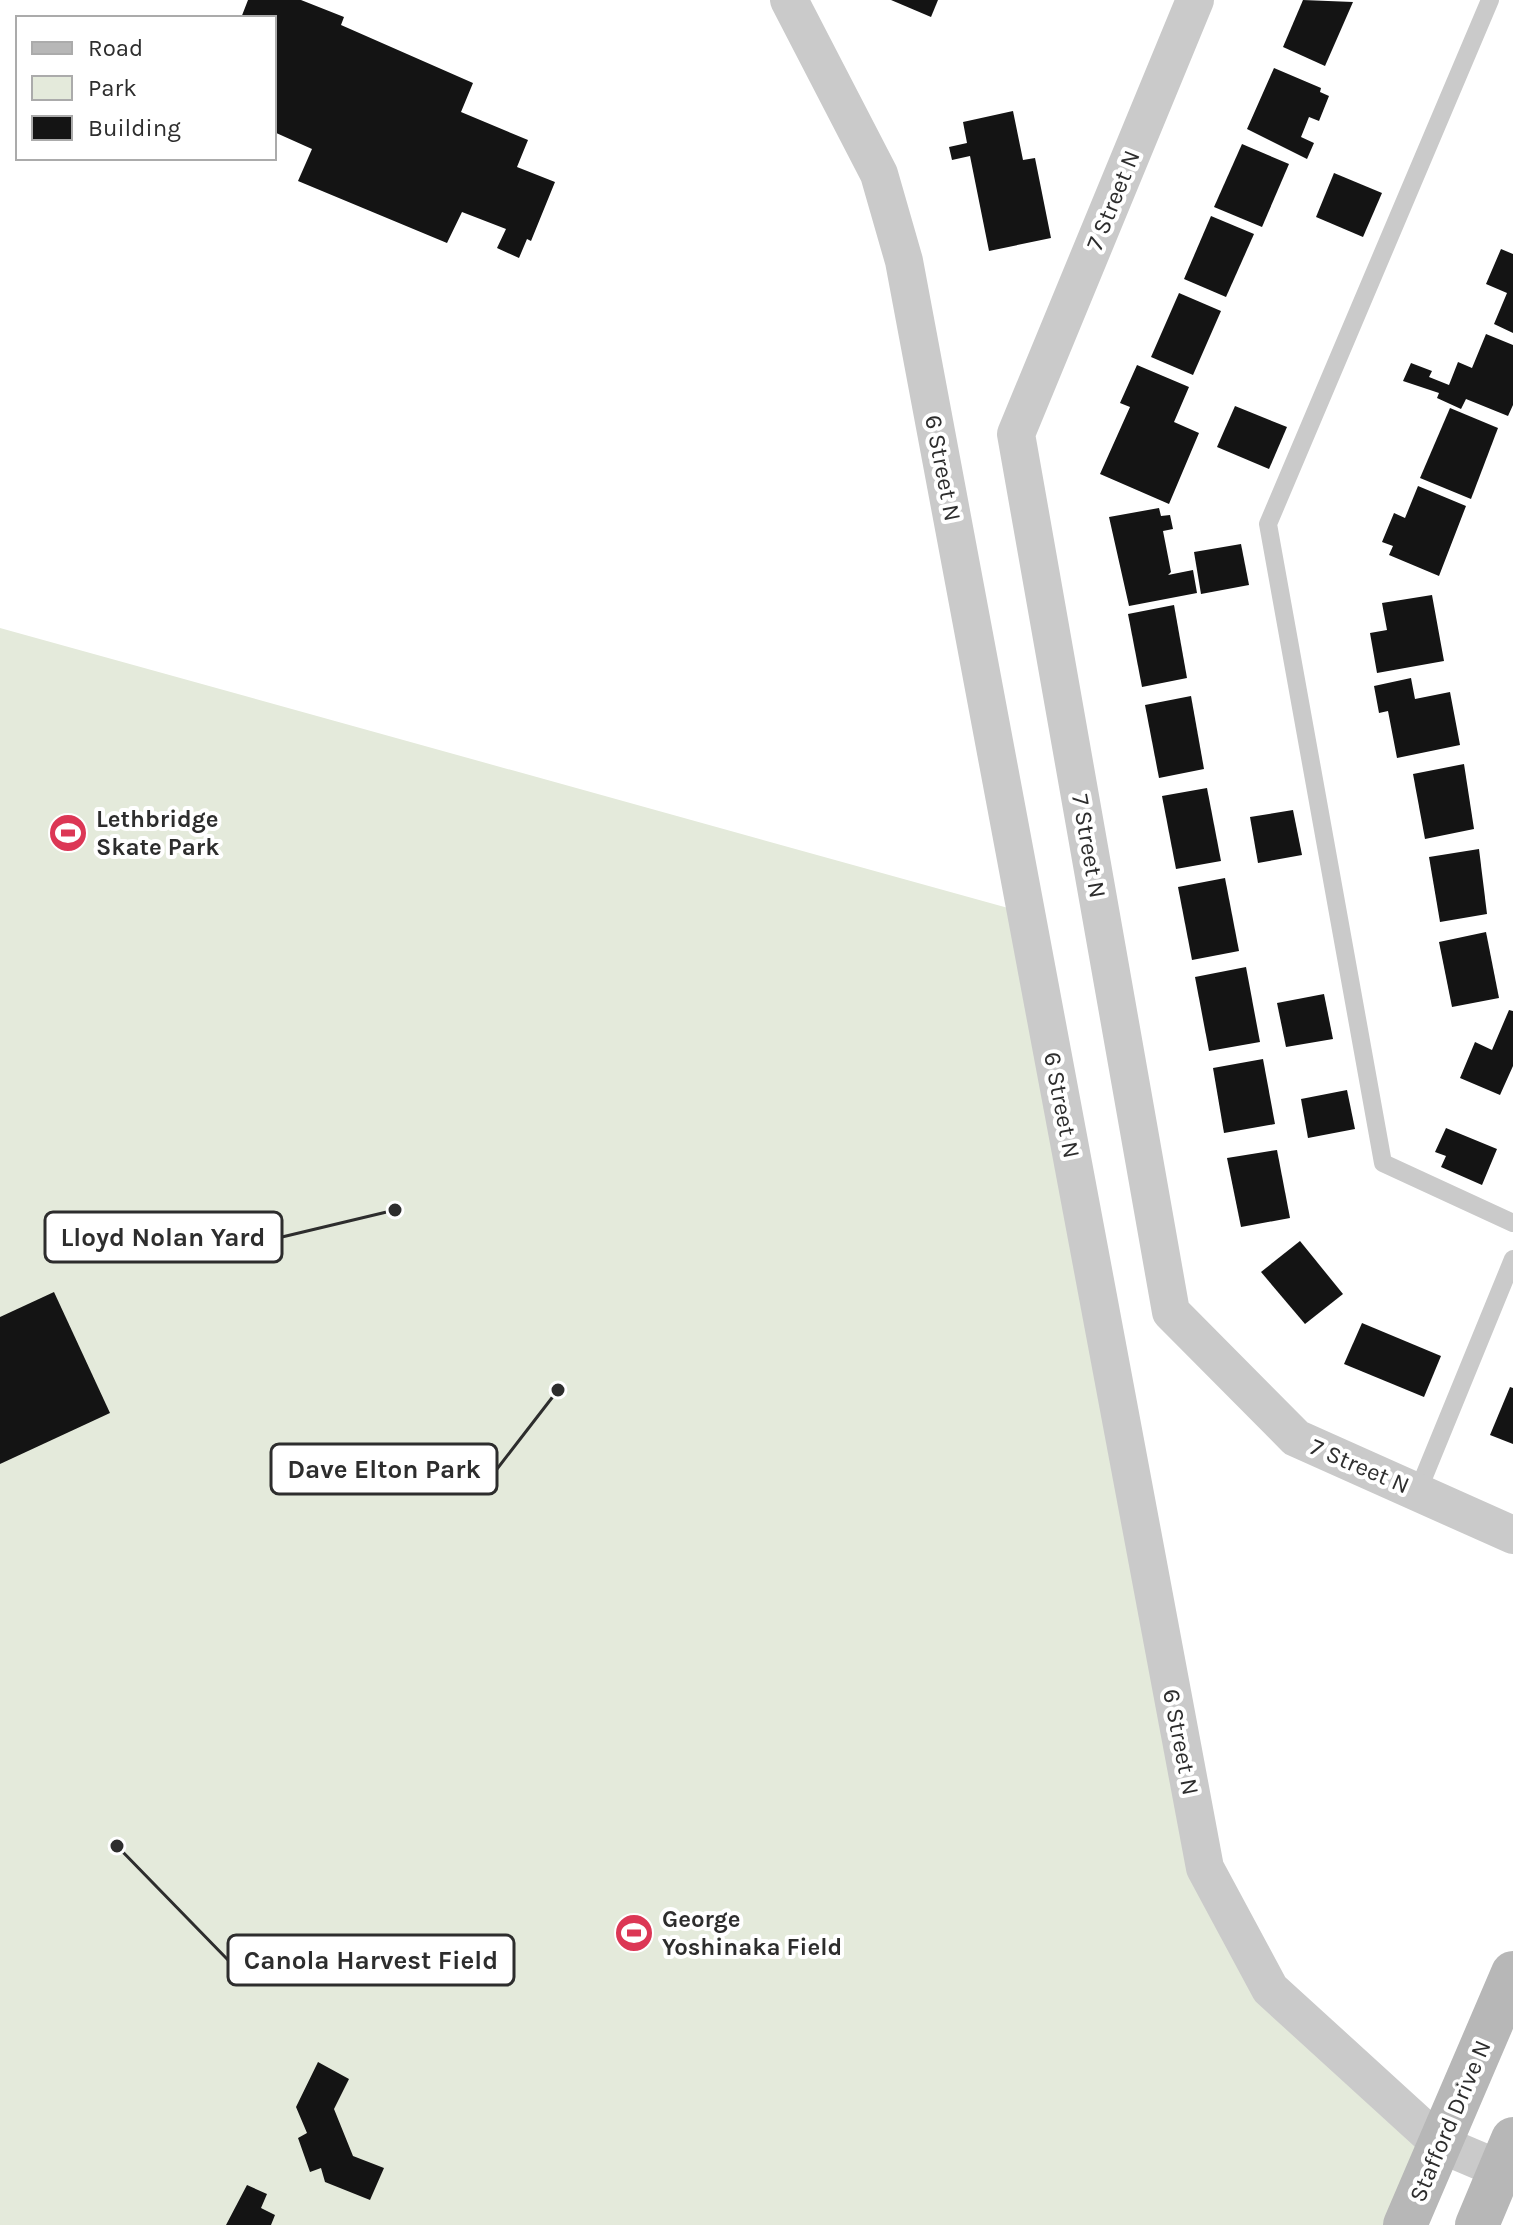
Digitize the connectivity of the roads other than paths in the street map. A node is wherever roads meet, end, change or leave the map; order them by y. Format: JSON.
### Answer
{"nodes":[{"id":1,"x":789,"y":0,"type":"edge"},
{"id":2,"x":1195,"y":0,"type":"edge"},
{"id":3,"x":1490,"y":0,"type":"edge"},
{"id":4,"x":1513,"y":1223,"type":"edge"},
{"id":5,"x":1513,"y":1259,"type":"edge"},
{"id":6,"x":1418,"y":1491,"type":"junction"},
{"id":7,"x":1513,"y":1535,"type":"edge"},
{"id":8,"x":1513,"y":1973,"type":"edge"},
{"id":9,"x":1440,"y":2144,"type":"junction"},
{"id":10,"x":1509,"y":2161,"type":"edge"},
{"id":11,"x":1405,"y":2225,"type":"edge"},
{"id":12,"x":1477,"y":2225,"type":"edge"}],
"edges":[{"from":1,"to":9,"type":"street","name":"6 Street N"},
{"from":2,"to":6,"type":"street","name":"7 Street N"},
{"from":3,"to":4,"type":"lane"},
{"from":5,"to":6,"type":"lane"},
{"from":6,"to":7,"type":"street","name":"7 Street N"},
{"from":8,"to":9,"type":"main road","name":"Stafford Drive N"},
{"from":9,"to":10,"type":"street","name":"6 Street N"},
{"from":9,"to":11,"type":"main road","name":"Stafford Drive N"},
{"from":10,"to":12,"type":"main road"}]}
